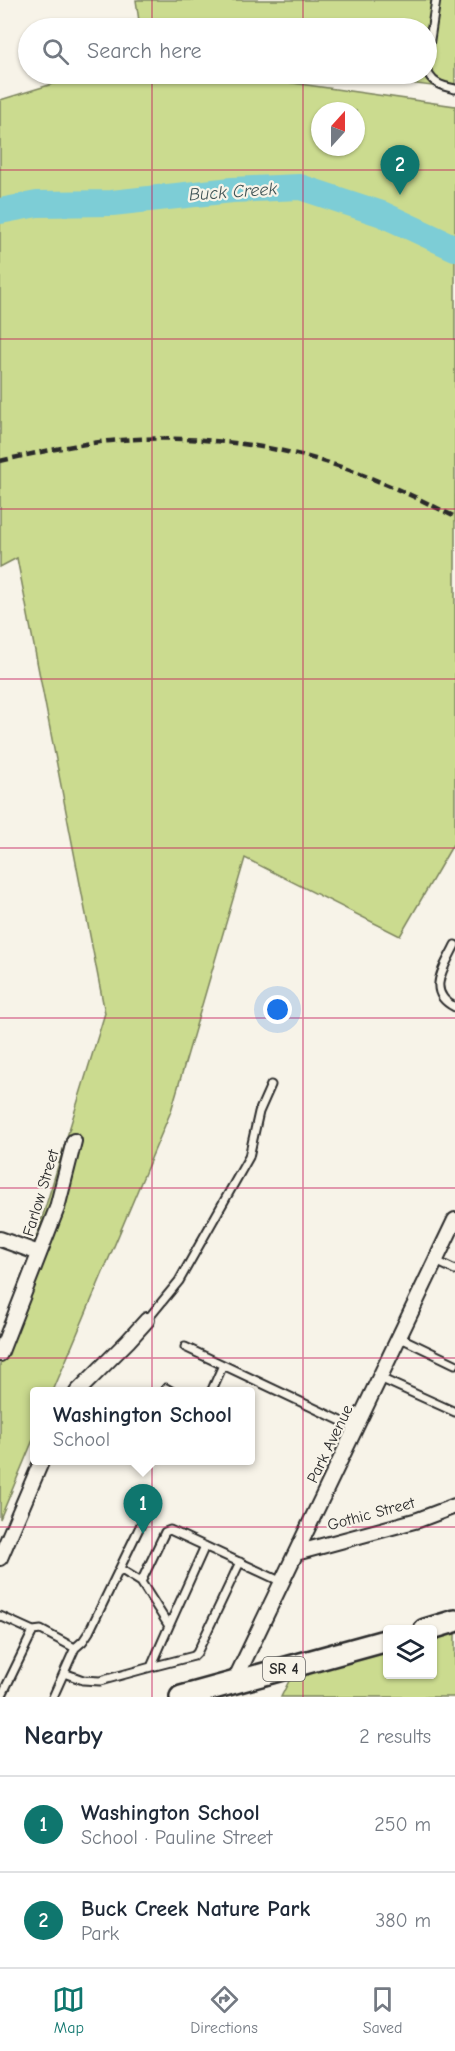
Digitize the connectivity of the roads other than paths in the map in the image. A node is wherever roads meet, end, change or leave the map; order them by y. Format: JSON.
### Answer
{"nodes":[{"id":1,"x":435,"y":0,"type":"edge"},
{"id":2,"x":433,"y":18,"type":"edge"},
{"id":3,"x":437,"y":83,"type":"edge"},
{"id":4,"x":455,"y":89,"type":"edge"},
{"id":5,"x":455,"y":945,"type":"edge"},
{"id":6,"x":455,"y":1007,"type":"edge"},
{"id":7,"x":272,"y":1085,"type":"dead end"},
{"id":8,"x":74,"y":1142,"type":"dead end"},
{"id":9,"x":455,"y":1220,"type":"edge"},
{"id":10,"x":0,"y":1239,"type":"edge"},
{"id":11,"x":39,"y":1253,"type":"junction"},
{"id":12,"x":436,"y":1261,"type":"junction"},
{"id":13,"x":455,"y":1270,"type":"edge"},
{"id":14,"x":147,"y":1320,"type":"joint"},
{"id":15,"x":399,"y":1337,"type":"junction"},
{"id":16,"x":185,"y":1347,"type":"dead end"},
{"id":17,"x":0,"y":1354,"type":"edge"},
{"id":18,"x":455,"y":1364,"type":"edge"},
{"id":19,"x":224,"y":1365,"type":"junction"},
{"id":20,"x":380,"y":1378,"type":"junction"},
{"id":21,"x":81,"y":1387,"type":"edge"},
{"id":22,"x":213,"y":1387,"type":"edge"},
{"id":23,"x":455,"y":1412,"type":"edge"},
{"id":24,"x":356,"y":1428,"type":"junction"},
{"id":25,"x":40,"y":1465,"type":"edge"},
{"id":26,"x":455,"y":1506,"type":"edge"},
{"id":27,"x":145,"y":1516,"type":"dead end"},
{"id":28,"x":205,"y":1546,"type":"junction"},
{"id":29,"x":296,"y":1553,"type":"junction"},
{"id":30,"x":0,"y":1558,"type":"edge"},
{"id":31,"x":240,"y":1562,"type":"junction"},
{"id":32,"x":120,"y":1569,"type":"junction"},
{"id":33,"x":141,"y":1582,"type":"junction"},
{"id":34,"x":282,"y":1582,"type":"junction"},
{"id":35,"x":0,"y":1616,"type":"edge"},
{"id":36,"x":455,"y":1621,"type":"edge"},
{"id":37,"x":169,"y":1626,"type":"junction"},
{"id":38,"x":437,"y":1626,"type":"edge"},
{"id":39,"x":33,"y":1631,"type":"junction"},
{"id":40,"x":383,"y":1641,"type":"edge"},
{"id":41,"x":75,"y":1648,"type":"junction"},
{"id":42,"x":151,"y":1667,"type":"junction"},
{"id":43,"x":64,"y":1672,"type":"junction"},
{"id":44,"x":234,"y":1682,"type":"junction"},
{"id":45,"x":2,"y":1697,"type":"edge"},
{"id":46,"x":53,"y":1697,"type":"edge"},
{"id":47,"x":181,"y":1697,"type":"edge"}],
"edges":[{"from":1,"to":2,"type":"lane"},
{"from":3,"to":4,"type":"lane"},
{"from":5,"to":6,"type":"lane"},
{"from":7,"to":14,"type":"lane"},
{"from":8,"to":11,"type":"street","name":"Farlow Street"},
{"from":9,"to":12,"type":"street","name":"Park Avenue"},
{"from":10,"to":11,"type":"street"},
{"from":11,"to":17,"type":"street","name":"Farlow Street"},
{"from":12,"to":13,"type":"lane"},
{"from":12,"to":15,"type":"street","name":"Park Avenue"},
{"from":14,"to":21,"type":"street"},
{"from":15,"to":18,"type":"lane"},
{"from":15,"to":20,"type":"street","name":"Park Avenue"},
{"from":16,"to":19,"type":"lane"},
{"from":19,"to":22,"type":"lane"},
{"from":19,"to":24,"type":"lane"},
{"from":20,"to":23,"type":"lane"},
{"from":20,"to":24,"type":"street","name":"Park Avenue"},
{"from":24,"to":29,"type":"street","name":"Park Avenue"},
{"from":25,"to":30,"type":"street"},
{"from":26,"to":29,"type":"street","name":"Gothic Street"},
{"from":27,"to":32,"type":"lane"},
{"from":28,"to":31,"type":"lane"},
{"from":28,"to":33,"type":"lane"},
{"from":28,"to":37,"type":"lane"},
{"from":29,"to":34,"type":"street","name":"Park Avenue"},
{"from":31,"to":34,"type":"lane"},
{"from":31,"to":42,"type":"lane"},
{"from":32,"to":33,"type":"lane"},
{"from":32,"to":41,"type":"lane"},
{"from":33,"to":37,"type":"lane"},
{"from":34,"to":44,"type":"street","name":"Park Avenue"},
{"from":35,"to":39,"type":"lane"},
{"from":36,"to":38,"type":"main road"},
{"from":37,"to":42,"type":"lane"},
{"from":39,"to":41,"type":"lane"},
{"from":39,"to":45,"type":"lane"},
{"from":40,"to":44,"type":"main road","number":"SR 4"},
{"from":41,"to":43,"type":"lane"},
{"from":42,"to":43,"type":"lane"},
{"from":43,"to":46,"type":"lane"},
{"from":44,"to":47,"type":"main road","number":"SR 4"}]}
